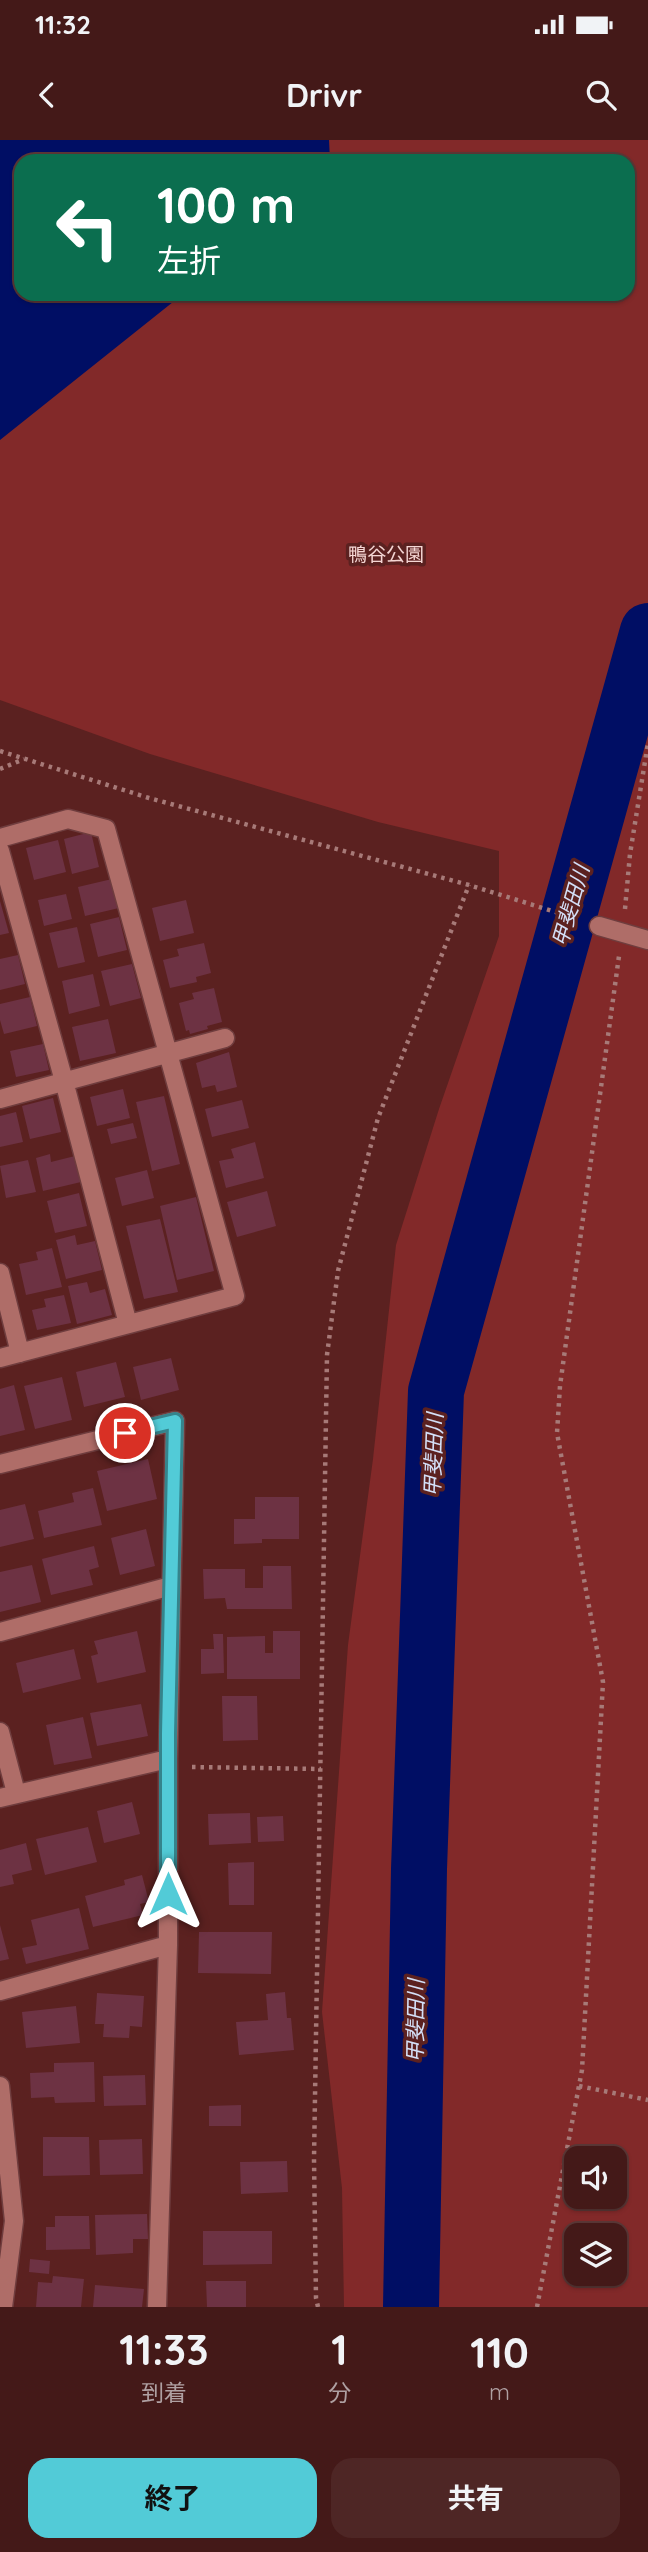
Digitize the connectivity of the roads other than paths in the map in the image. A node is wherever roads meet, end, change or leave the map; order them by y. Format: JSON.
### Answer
{"nodes":[{"id":1,"x":0,"y":838,"type":"edge"},
{"id":2,"x":0,"y":851,"type":"edge"},
{"id":3,"x":599,"y":926,"type":"road end"},
{"id":4,"x":648,"y":940,"type":"edge"},
{"id":5,"x":225,"y":1038,"type":"dead end"},
{"id":6,"x":168,"y":1052,"type":"junction"},
{"id":7,"x":64,"y":1081,"type":"junction"},
{"id":8,"x":0,"y":1098,"type":"edge"},
{"id":9,"x":0,"y":1273,"type":"edge"},
{"id":10,"x":128,"y":1324,"type":"junction"},
{"id":11,"x":20,"y":1353,"type":"junction"},
{"id":12,"x":0,"y":1358,"type":"edge"},
{"id":13,"x":0,"y":1464,"type":"edge"},
{"id":14,"x":172,"y":1586,"type":"junction"},
{"id":15,"x":0,"y":1632,"type":"edge"},
{"id":16,"x":0,"y":1732,"type":"edge"},
{"id":17,"x":168,"y":1763,"type":"junction"},
{"id":18,"x":8,"y":1795,"type":"edge"},
{"id":19,"x":167,"y":1945,"type":"junction"},
{"id":20,"x":0,"y":1991,"type":"edge"},
{"id":21,"x":0,"y":2086,"type":"edge"},
{"id":22,"x":4,"y":2307,"type":"edge"},
{"id":23,"x":157,"y":2307,"type":"edge"}],
"edges":[{"from":1,"to":6,"type":"street"},
{"from":2,"to":7,"type":"street"},
{"from":3,"to":4,"type":"street"},
{"from":5,"to":6,"type":"street"},
{"from":6,"to":7,"type":"street"},
{"from":6,"to":10,"type":"street"},
{"from":7,"to":8,"type":"street"},
{"from":7,"to":10,"type":"street"},
{"from":9,"to":11,"type":"street"},
{"from":10,"to":11,"type":"street"},
{"from":11,"to":12,"type":"street"},
{"from":13,"to":14,"type":"street"},
{"from":14,"to":15,"type":"street"},
{"from":14,"to":17,"type":"street"},
{"from":16,"to":18,"type":"street"},
{"from":17,"to":18,"type":"street"},
{"from":17,"to":19,"type":"street"},
{"from":19,"to":20,"type":"street"},
{"from":19,"to":23,"type":"street"},
{"from":21,"to":22,"type":"street"}]}
